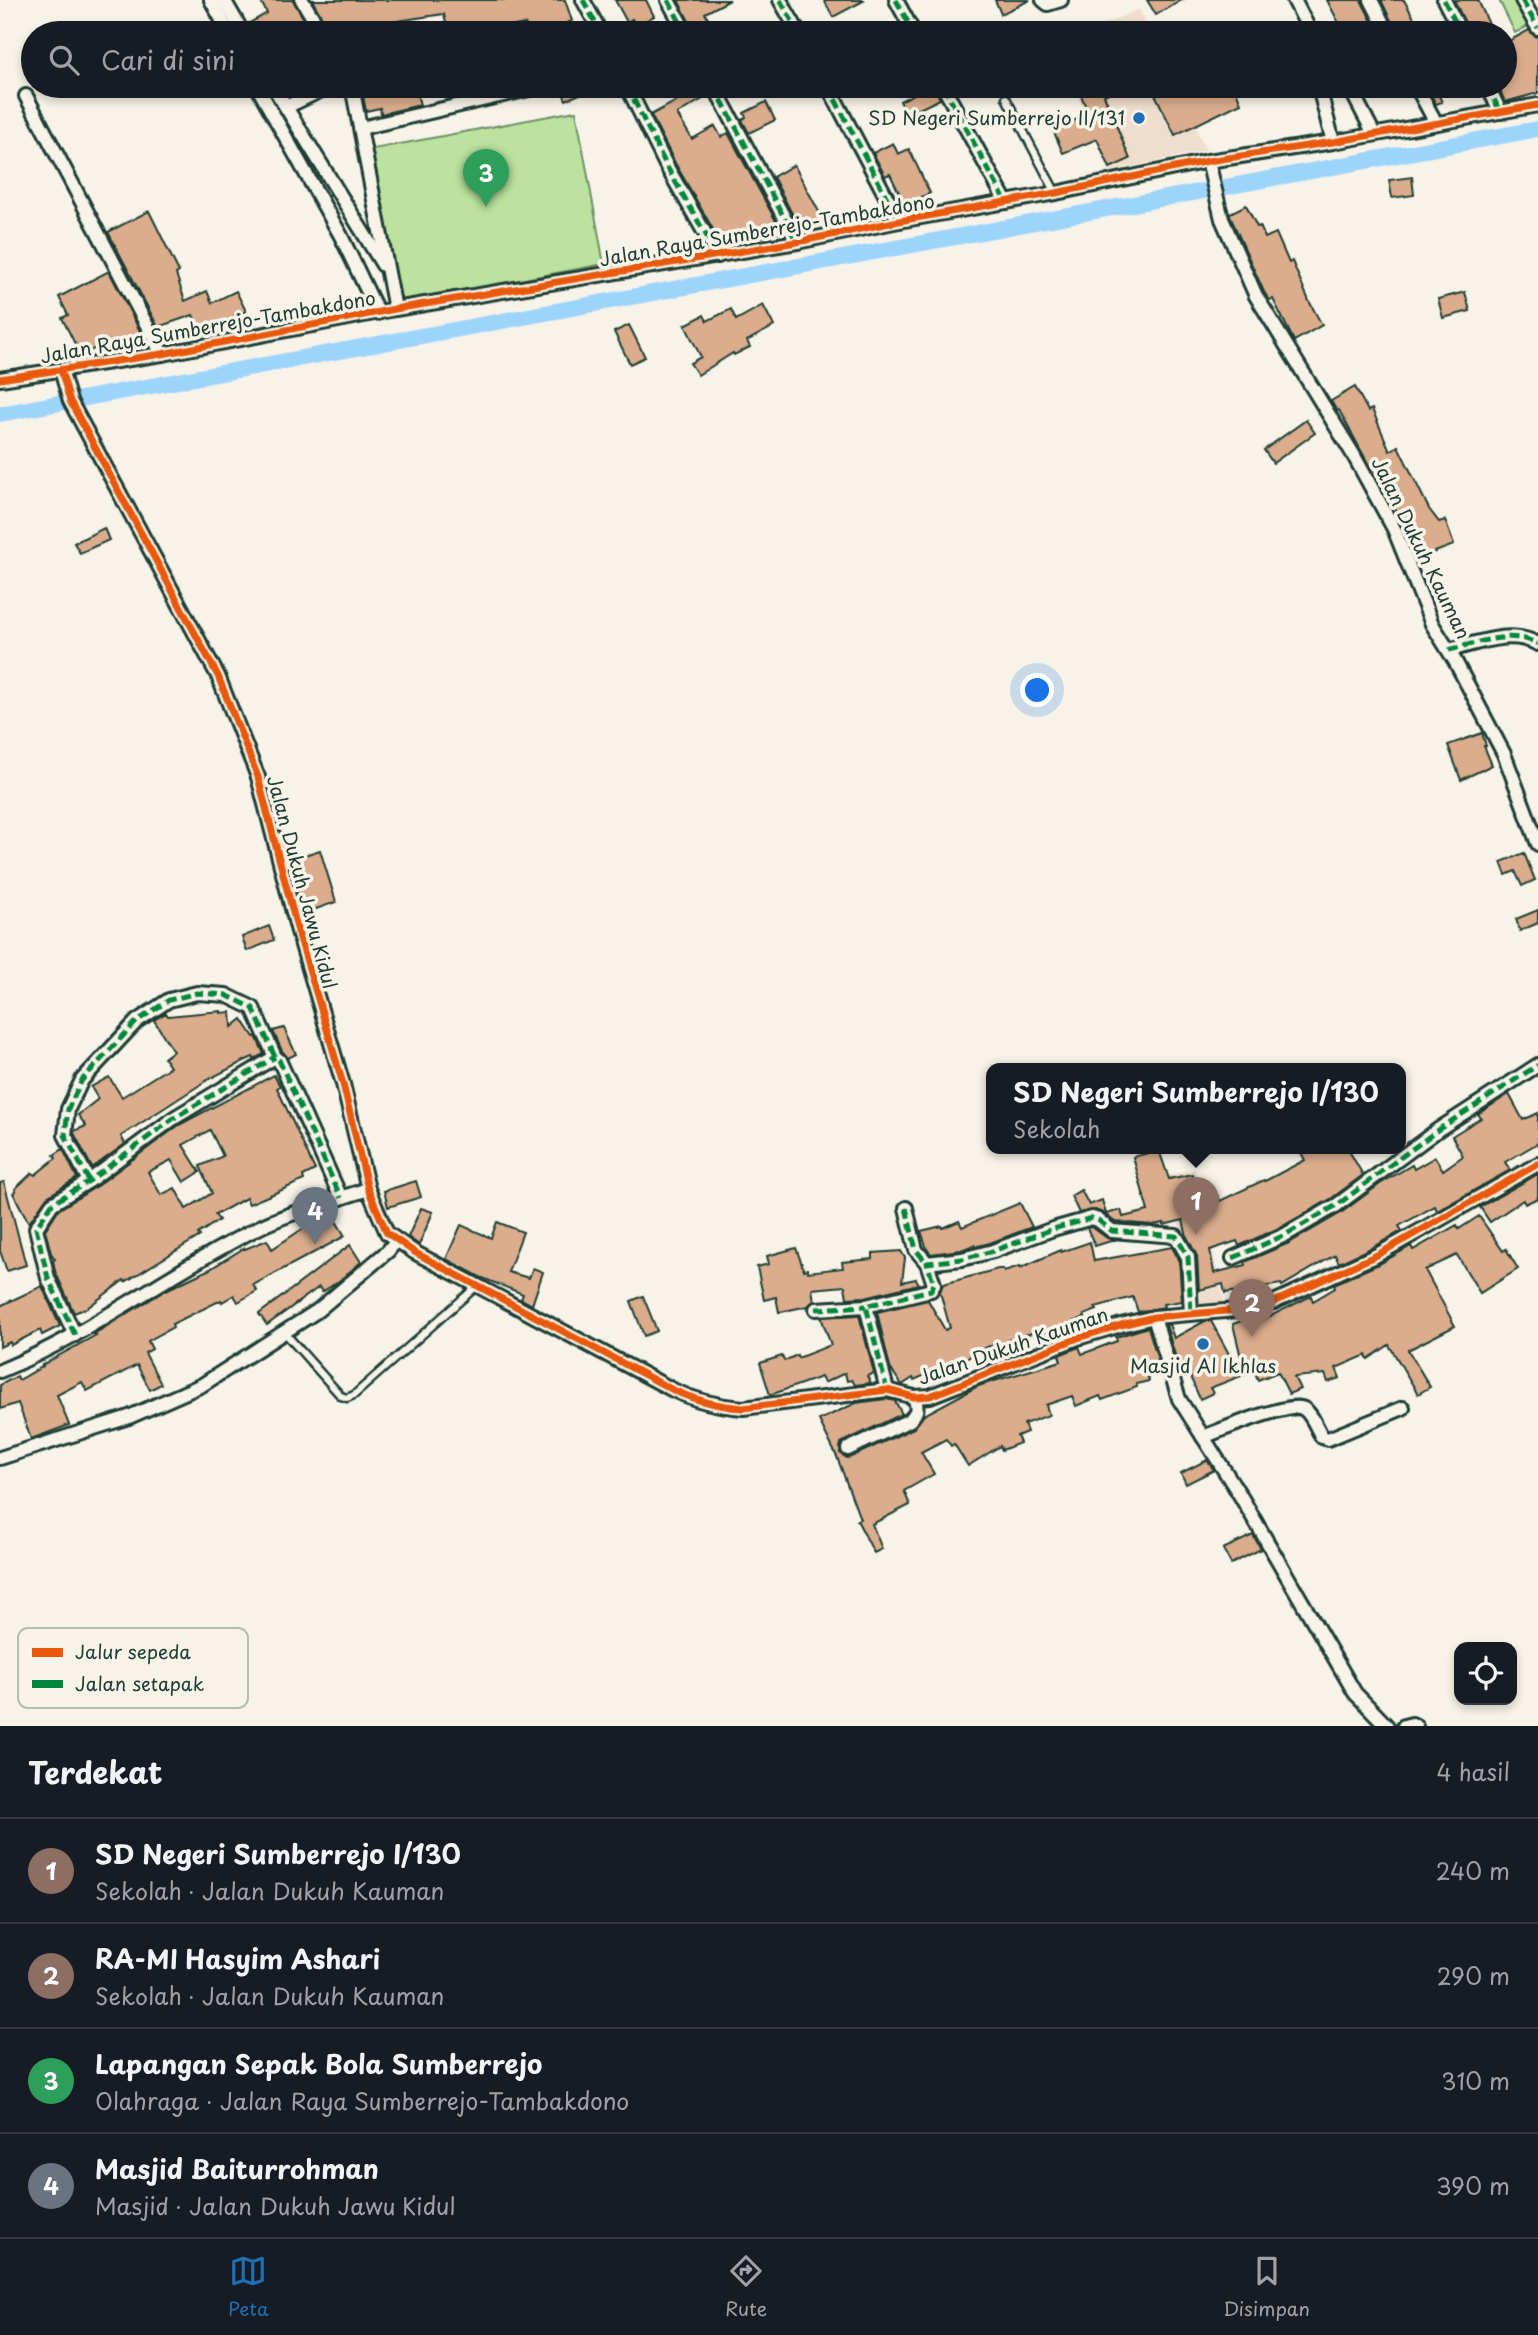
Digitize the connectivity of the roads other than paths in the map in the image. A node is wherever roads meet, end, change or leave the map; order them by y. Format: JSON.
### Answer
{"nodes":[{"id":1,"x":211,"y":0,"type":"edge"},
{"id":2,"x":224,"y":0,"type":"edge"},
{"id":3,"x":302,"y":0,"type":"edge"},
{"id":4,"x":583,"y":0,"type":"edge"},
{"id":5,"x":668,"y":0,"type":"edge"},
{"id":6,"x":780,"y":0,"type":"edge"},
{"id":7,"x":896,"y":0,"type":"edge"},
{"id":8,"x":1043,"y":0,"type":"edge"},
{"id":9,"x":1061,"y":0,"type":"edge"},
{"id":10,"x":1294,"y":0,"type":"edge"},
{"id":11,"x":1371,"y":0,"type":"edge"},
{"id":12,"x":1444,"y":0,"type":"edge"},
{"id":13,"x":1522,"y":0,"type":"edge"},
{"id":14,"x":222,"y":21,"type":"edge"},
{"id":15,"x":236,"y":21,"type":"edge"},
{"id":16,"x":315,"y":21,"type":"edge"},
{"id":17,"x":594,"y":21,"type":"edge"},
{"id":18,"x":679,"y":21,"type":"edge"},
{"id":19,"x":792,"y":21,"type":"edge"},
{"id":20,"x":907,"y":21,"type":"edge"},
{"id":21,"x":1305,"y":21,"type":"edge"},
{"id":22,"x":1382,"y":21,"type":"edge"},
{"id":23,"x":1455,"y":21,"type":"edge"},
{"id":24,"x":1538,"y":28,"type":"edge"},
{"id":25,"x":27,"y":98,"type":"edge"},
{"id":26,"x":264,"y":98,"type":"edge"},
{"id":27,"x":281,"y":98,"type":"edge"},
{"id":28,"x":305,"y":98,"type":"edge"},
{"id":29,"x":355,"y":98,"type":"edge"},
{"id":30,"x":490,"y":98,"type":"edge"},
{"id":31,"x":633,"y":98,"type":"edge"},
{"id":32,"x":720,"y":98,"type":"edge"},
{"id":33,"x":834,"y":98,"type":"edge"},
{"id":34,"x":950,"y":98,"type":"edge"},
{"id":35,"x":1006,"y":98,"type":"dead end"},
{"id":36,"x":1322,"y":98,"type":"edge"},
{"id":37,"x":1355,"y":98,"type":"edge"},
{"id":38,"x":1422,"y":98,"type":"edge"},
{"id":39,"x":1494,"y":98,"type":"edge"},
{"id":40,"x":1538,"y":105,"type":"edge"},
{"id":41,"x":286,"y":107,"type":"junction"},
{"id":42,"x":1500,"y":112,"type":"junction"},
{"id":43,"x":1436,"y":123,"type":"junction"},
{"id":44,"x":361,"y":128,"type":"junction"},
{"id":45,"x":1374,"y":134,"type":"junction"},
{"id":46,"x":1334,"y":142,"type":"junction"},
{"id":47,"x":1209,"y":161,"type":"junction"},
{"id":48,"x":1056,"y":193,"type":"junction"},
{"id":49,"x":1006,"y":202,"type":"junction"},
{"id":50,"x":899,"y":221,"type":"junction"},
{"id":51,"x":797,"y":242,"type":"junction"},
{"id":52,"x":718,"y":256,"type":"junction"},
{"id":53,"x":386,"y":270,"type":"junction"},
{"id":54,"x":394,"y":309,"type":"junction"},
{"id":55,"x":379,"y":313,"type":"junction"},
{"id":56,"x":162,"y":354,"type":"junction"},
{"id":57,"x":62,"y":375,"type":"junction"},
{"id":58,"x":0,"y":379,"type":"edge"},
{"id":59,"x":1538,"y":644,"type":"edge"},
{"id":60,"x":1449,"y":650,"type":"junction"},
{"id":61,"x":1538,"y":844,"type":"edge"},
{"id":62,"x":275,"y":1057,"type":"junction"},
{"id":63,"x":1538,"y":1065,"type":"edge"},
{"id":64,"x":1406,"y":1153,"type":"edge"},
{"id":65,"x":1405,"y":1154,"type":"edge"},
{"id":66,"x":1538,"y":1164,"type":"edge"},
{"id":67,"x":89,"y":1181,"type":"junction"},
{"id":68,"x":368,"y":1189,"type":"junction"},
{"id":69,"x":341,"y":1198,"type":"junction"},
{"id":70,"x":906,"y":1208,"type":"dead end"},
{"id":71,"x":396,"y":1241,"type":"junction"},
{"id":72,"x":1233,"y":1258,"type":"dead end"},
{"id":73,"x":927,"y":1263,"type":"junction"},
{"id":74,"x":477,"y":1286,"type":"junction"},
{"id":75,"x":866,"y":1306,"type":"junction"},
{"id":76,"x":816,"y":1310,"type":"dead end"},
{"id":77,"x":1191,"y":1313,"type":"junction"},
{"id":78,"x":1154,"y":1317,"type":"junction"},
{"id":79,"x":284,"y":1332,"type":"junction"},
{"id":80,"x":75,"y":1335,"type":"junction"},
{"id":81,"x":0,"y":1371,"type":"edge"},
{"id":82,"x":887,"y":1390,"type":"junction"},
{"id":83,"x":914,"y":1397,"type":"junction"},
{"id":84,"x":1403,"y":1408,"type":"dead end"},
{"id":85,"x":1203,"y":1437,"type":"junction"},
{"id":86,"x":848,"y":1450,"type":"dead end"},
{"id":87,"x":0,"y":1458,"type":"edge"},
{"id":88,"x":1387,"y":1726,"type":"edge"},
{"id":89,"x":1404,"y":1726,"type":"edge"},
{"id":90,"x":1416,"y":1726,"type":"edge"}],
"edges":[{"from":1,"to":14,"type":"street"},
{"from":2,"to":15,"type":"street"},
{"from":3,"to":16,"type":"street"},
{"from":4,"to":17,"type":"street"},
{"from":5,"to":18,"type":"street"},
{"from":6,"to":19,"type":"street"},
{"from":7,"to":20,"type":"street"},
{"from":8,"to":9,"type":"street"},
{"from":10,"to":21,"type":"street"},
{"from":11,"to":22,"type":"street"},
{"from":12,"to":23,"type":"street"},
{"from":13,"to":24,"type":"street"},
{"from":25,"to":56,"type":"street"},
{"from":26,"to":55,"type":"street"},
{"from":27,"to":41,"type":"street"},
{"from":28,"to":41,"type":"street"},
{"from":29,"to":44,"type":"street"},
{"from":30,"to":44,"type":"street"},
{"from":31,"to":52,"type":"street"},
{"from":32,"to":51,"type":"street"},
{"from":33,"to":50,"type":"street"},
{"from":34,"to":49,"type":"street"},
{"from":35,"to":48,"type":"lane"},
{"from":36,"to":46,"type":"street"},
{"from":37,"to":45,"type":"street"},
{"from":38,"to":43,"type":"street"},
{"from":39,"to":42,"type":"street"},
{"from":40,"to":42,"type":"street","name":"Jalan Raya Sumberrejo-Tambakdono"},
{"from":41,"to":53,"type":"street"},
{"from":42,"to":43,"type":"street","name":"Jalan Raya Sumberrejo-Tambakdono"},
{"from":43,"to":45,"type":"street","name":"Jalan Raya Sumberrejo-Tambakdono"},
{"from":44,"to":53,"type":"street"},
{"from":45,"to":46,"type":"street","name":"Jalan Raya Sumberrejo-Tambakdono"},
{"from":46,"to":47,"type":"street","name":"Jalan Raya Sumberrejo-Tambakdono"},
{"from":47,"to":48,"type":"street","name":"Jalan Raya Sumberrejo-Tambakdono"},
{"from":47,"to":60,"type":"street","name":"Jalan Dukuh Kauman"},
{"from":48,"to":49,"type":"street","name":"Jalan Raya Sumberrejo-Tambakdono"},
{"from":49,"to":50,"type":"street","name":"Jalan Raya Sumberrejo-Tambakdono"},
{"from":50,"to":51,"type":"street","name":"Jalan Raya Sumberrejo-Tambakdono"},
{"from":51,"to":52,"type":"street","name":"Jalan Raya Sumberrejo-Tambakdono"},
{"from":52,"to":54,"type":"street","name":"Jalan Raya Sumberrejo-Tambakdono"},
{"from":53,"to":54,"type":"street"},
{"from":54,"to":55,"type":"street","name":"Jalan Raya Sumberrejo-Tambakdono"},
{"from":55,"to":56,"type":"street","name":"Jalan Raya Sumberrejo-Tambakdono"},
{"from":56,"to":57,"type":"street","name":"Jalan Raya Sumberrejo-Tambakdono"},
{"from":57,"to":58,"type":"street","name":"Jalan Raya Sumberrejo-Tambakdono"},
{"from":57,"to":68,"type":"street","name":"Jalan Dukuh Jawu Kidul"},
{"from":59,"to":60,"type":"street"},
{"from":60,"to":61,"type":"street","name":"Jalan Dukuh Kauman"},
{"from":62,"to":67,"type":"street"},
{"from":62,"to":67,"type":"street"},
{"from":62,"to":69,"type":"street"},
{"from":63,"to":64,"type":"street"},
{"from":65,"to":72,"type":"street"},
{"from":66,"to":77,"type":"street","name":"Jalan Dukuh Kauman"},
{"from":67,"to":80,"type":"street"},
{"from":68,"to":69,"type":"street"},
{"from":68,"to":71,"type":"street","name":"Jalan Dukuh Kauman"},
{"from":69,"to":80,"type":"street"},
{"from":70,"to":73,"type":"street"},
{"from":71,"to":74,"type":"street","name":"Jalan Dukuh Kauman"},
{"from":71,"to":79,"type":"street"},
{"from":73,"to":75,"type":"street"},
{"from":73,"to":77,"type":"street"},
{"from":74,"to":79,"type":"lane"},
{"from":74,"to":82,"type":"street","name":"Jalan Dukuh Kauman"},
{"from":75,"to":76,"type":"street"},
{"from":75,"to":82,"type":"street"},
{"from":77,"to":78,"type":"street","name":"Jalan Dukuh Kauman"},
{"from":78,"to":83,"type":"street","name":"Jalan Dukuh Kauman"},
{"from":78,"to":85,"type":"street"},
{"from":79,"to":87,"type":"street"},
{"from":80,"to":81,"type":"street"},
{"from":82,"to":83,"type":"street","name":"Jalan Dukuh Kauman"},
{"from":83,"to":86,"type":"street"},
{"from":84,"to":85,"type":"street"},
{"from":85,"to":88,"type":"street"},
{"from":89,"to":90,"type":"street"}]}
